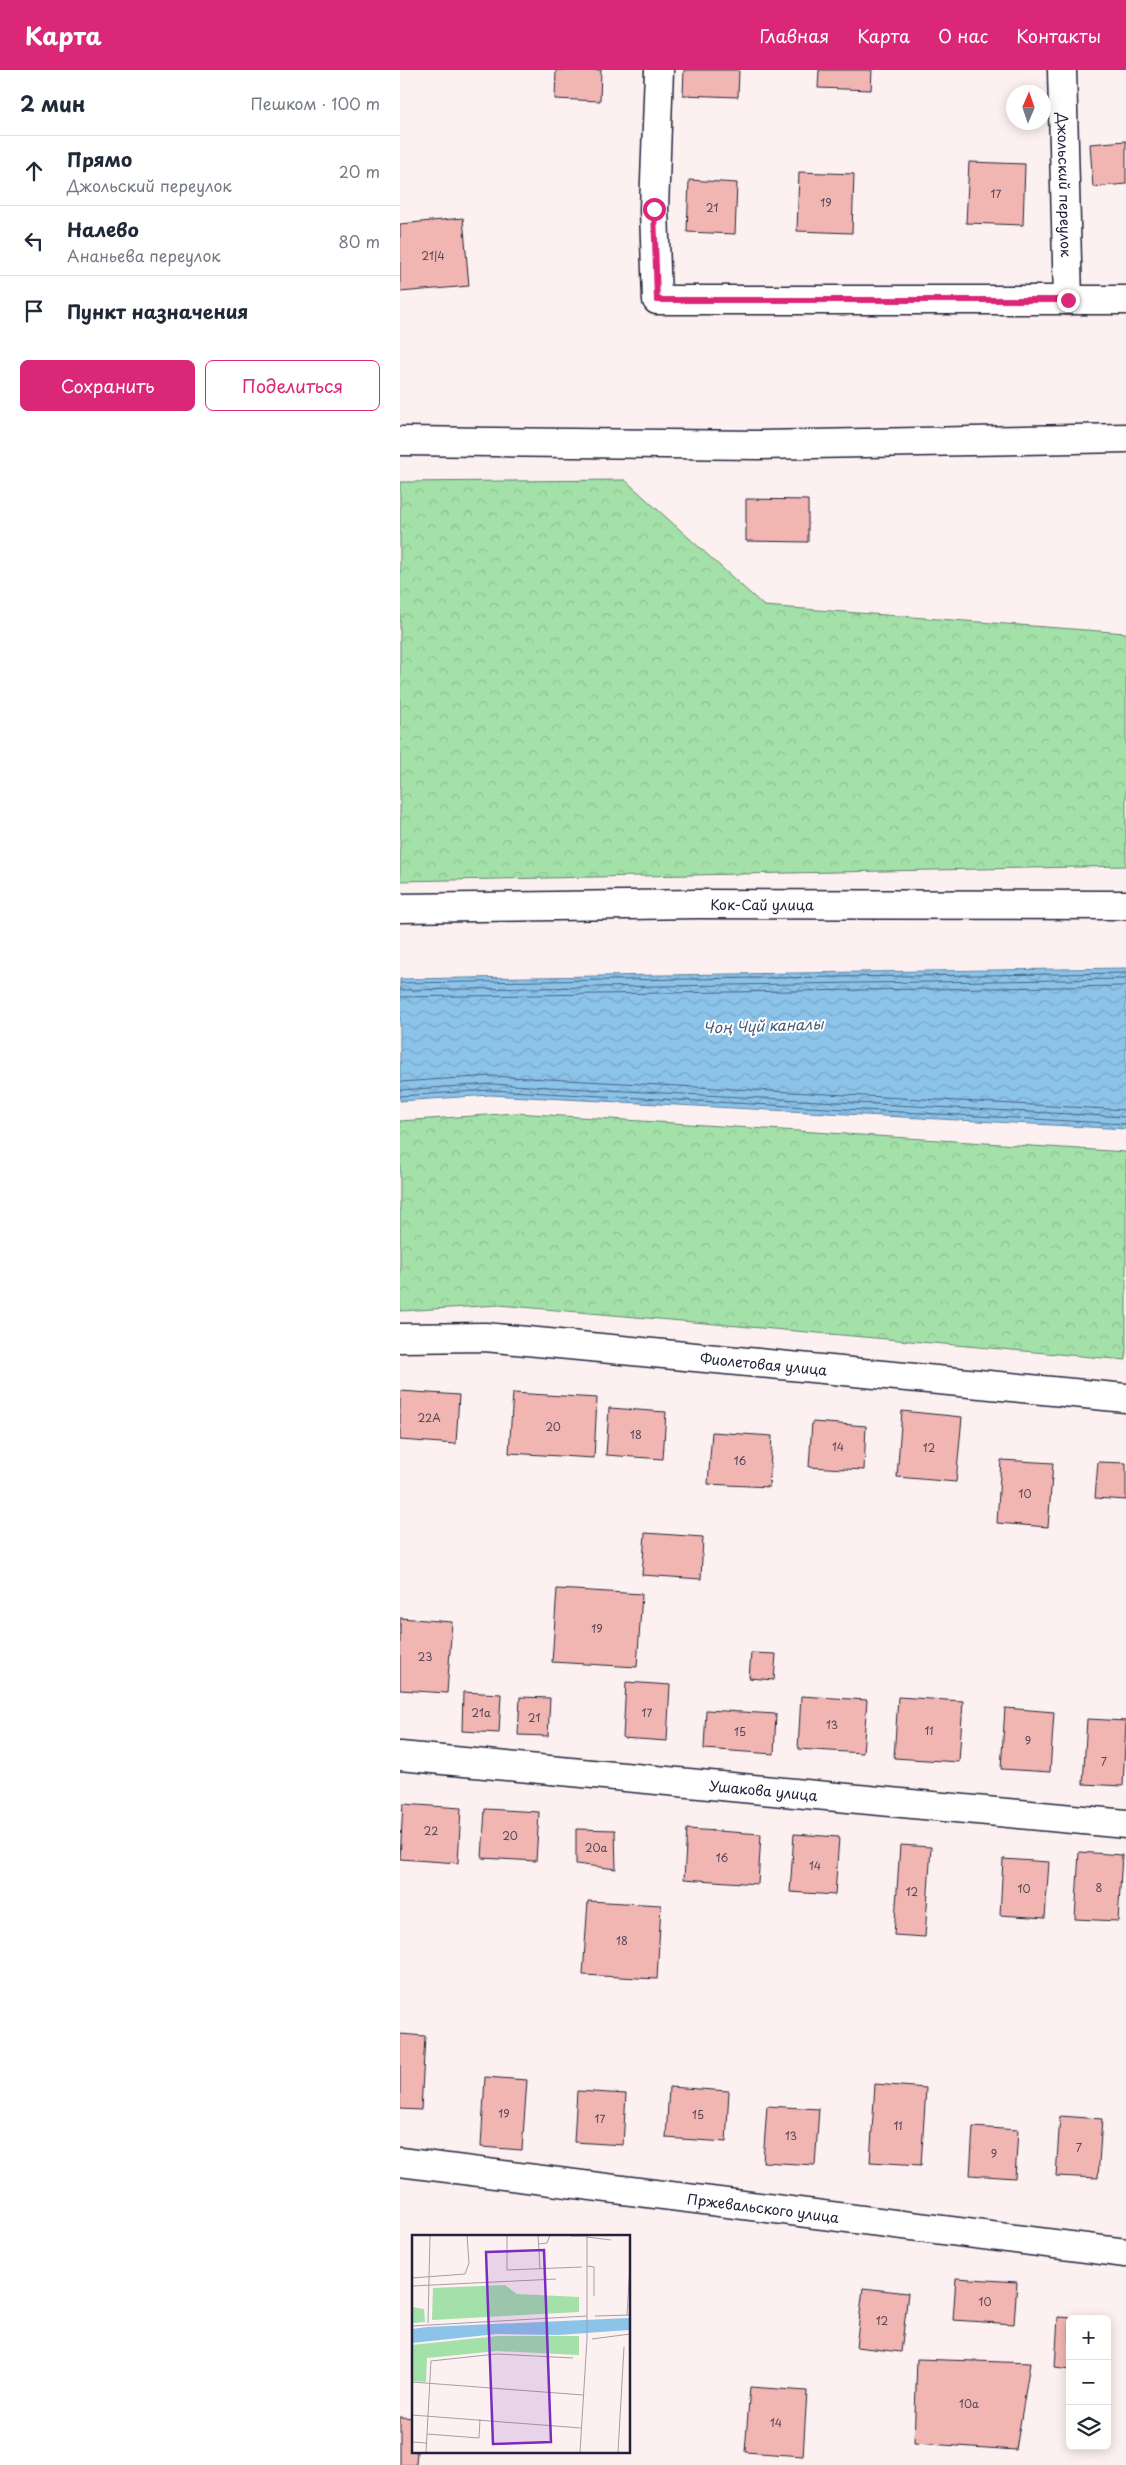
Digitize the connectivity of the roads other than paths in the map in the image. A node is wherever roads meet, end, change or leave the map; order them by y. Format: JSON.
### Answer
{"nodes":[{"id":1,"x":659,"y":70,"type":"edge"},
{"id":2,"x":1062,"y":70,"type":"edge"},
{"id":3,"x":1068,"y":300,"type":"junction"},
{"id":4,"x":1126,"y":300,"type":"edge"},
{"id":5,"x":1126,"y":438,"type":"edge"},
{"id":6,"x":400,"y":441,"type":"edge"},
{"id":7,"x":1126,"y":905,"type":"edge"},
{"id":8,"x":400,"y":908,"type":"edge"},
{"id":9,"x":400,"y":1338,"type":"edge"},
{"id":10,"x":1126,"y":1398,"type":"edge"},
{"id":11,"x":400,"y":1756,"type":"edge"},
{"id":12,"x":1126,"y":1824,"type":"edge"},
{"id":13,"x":400,"y":2162,"type":"edge"},
{"id":14,"x":1126,"y":2253,"type":"edge"}],
"edges":[{"from":1,"to":3,"type":"street"},
{"from":2,"to":3,"type":"street","name":"Джольский переулок"},
{"from":3,"to":4,"type":"street"},
{"from":5,"to":6,"type":"street"},
{"from":7,"to":8,"type":"street","name":"Кок-Сай улица"},
{"from":9,"to":10,"type":"street","name":"Фиолетовая улица"},
{"from":11,"to":12,"type":"street","name":"Ушакова улица"},
{"from":13,"to":14,"type":"street","name":"Пржевальского улица"}]}
